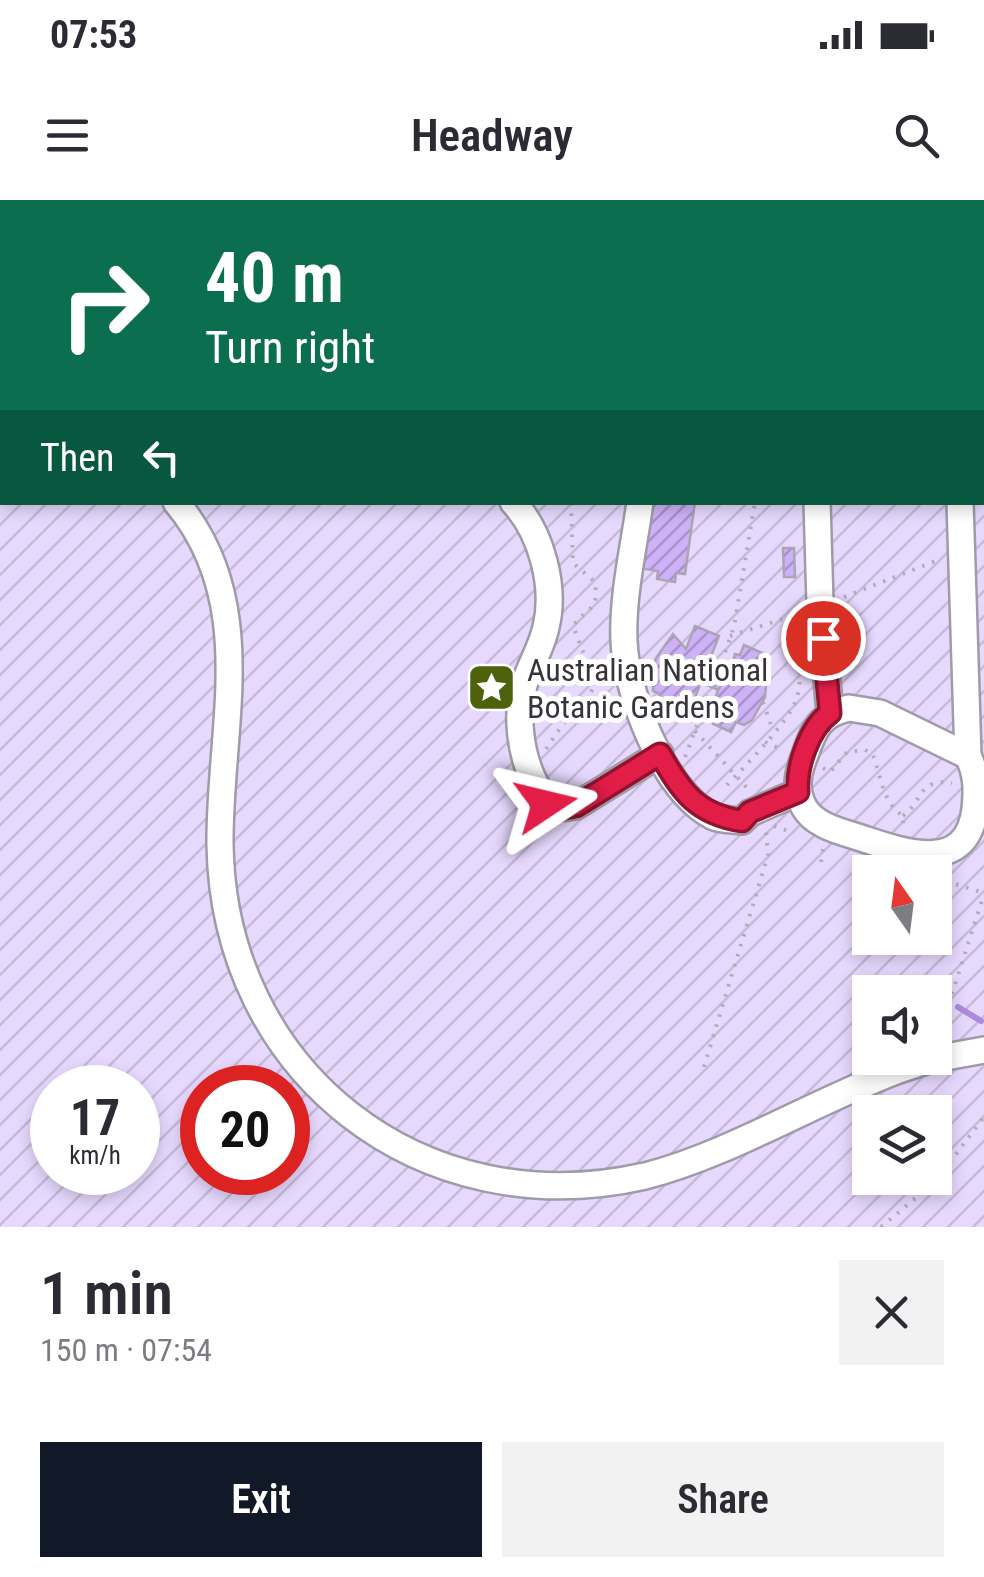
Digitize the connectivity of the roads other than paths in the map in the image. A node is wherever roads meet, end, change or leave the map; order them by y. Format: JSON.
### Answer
{"nodes":[{"id":1,"x":178,"y":505,"type":"edge"},
{"id":2,"x":516,"y":505,"type":"edge"},
{"id":3,"x":640,"y":505,"type":"edge"},
{"id":4,"x":816,"y":505,"type":"edge"},
{"id":5,"x":960,"y":505,"type":"edge"},
{"id":6,"x":830,"y":713,"type":"junction"},
{"id":7,"x":660,"y":754,"type":"junction"},
{"id":8,"x":968,"y":756,"type":"junction"},
{"id":9,"x":798,"y":792,"type":"junction"},
{"id":10,"x":979,"y":796,"type":"edge"},
{"id":11,"x":976,"y":830,"type":"edge"},
{"id":12,"x":984,"y":1050,"type":"edge"}],
"edges":[{"from":1,"to":12,"type":"street"},
{"from":2,"to":7,"type":"street"},
{"from":3,"to":7,"type":"street"},
{"from":4,"to":6,"type":"street"},
{"from":5,"to":8,"type":"street"},
{"from":6,"to":8,"type":"street"},
{"from":6,"to":9,"type":"street"},
{"from":7,"to":9,"type":"street"},
{"from":8,"to":10,"type":"street"},
{"from":9,"to":11,"type":"street"},
{"from":10,"to":11,"type":"street"}]}
